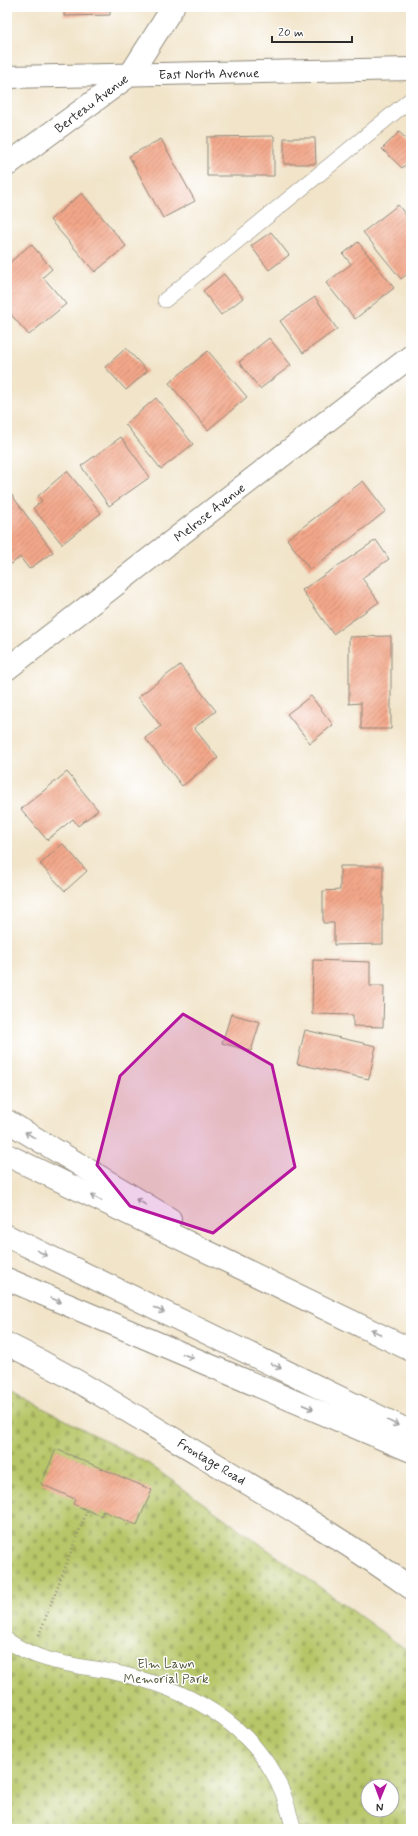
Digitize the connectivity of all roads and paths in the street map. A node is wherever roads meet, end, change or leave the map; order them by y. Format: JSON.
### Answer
{"nodes":[{"id":1,"x":173,"y":7,"type":"edge"},
{"id":2,"x":411,"y":69,"type":"edge"},
{"id":3,"x":130,"y":75,"type":"junction"},
{"id":4,"x":7,"y":77,"type":"edge"},
{"id":5,"x":411,"y":99,"type":"edge"},
{"id":6,"x":8,"y":162,"type":"edge"},
{"id":7,"x":165,"y":300,"type":"dead end"},
{"id":8,"x":411,"y":356,"type":"edge"},
{"id":9,"x":7,"y":669,"type":"edge"},
{"id":10,"x":7,"y":1121,"type":"edge"},
{"id":11,"x":7,"y":1155,"type":"edge"},
{"id":12,"x":7,"y":1236,"type":"edge"},
{"id":13,"x":7,"y":1279,"type":"edge"},
{"id":14,"x":283,"y":1287,"type":"junction"},
{"id":15,"x":7,"y":1344,"type":"edge"},
{"id":16,"x":411,"y":1350,"type":"edge"},
{"id":17,"x":411,"y":1432,"type":"edge"},
{"id":18,"x":411,"y":1450,"type":"edge"},
{"id":19,"x":87,"y":1510,"type":"dead end"},
{"id":20,"x":411,"y":1588,"type":"edge"},
{"id":21,"x":7,"y":1640,"type":"edge"},
{"id":22,"x":32,"y":1655,"type":"junction"},
{"id":23,"x":294,"y":1829,"type":"edge"}],
"edges":[{"from":1,"to":3,"type":"main road","name":"Berteau Avenue"},
{"from":2,"to":3,"type":"main road","name":"East North Avenue"},
{"from":3,"to":4,"type":"main road","name":"East North Avenue"},
{"from":3,"to":6,"type":"main road","name":"Berteau Avenue"},
{"from":5,"to":7,"type":"lane"},
{"from":8,"to":9,"type":"main road","name":"Melrose Avenue"},
{"from":14,"to":10,"type":"main road","one_way":true},
{"from":14,"to":11,"type":"main road","one_way":true},
{"from":12,"to":17,"type":"main road","one_way":true},
{"from":13,"to":18,"type":"main road","one_way":true},
{"from":16,"to":14,"type":"main road","one_way":true},
{"from":15,"to":20,"type":"main road","name":"Frontage Road"},
{"from":19,"to":22,"type":"path"},
{"from":21,"to":22,"type":"lane"},
{"from":22,"to":23,"type":"lane"}]}
